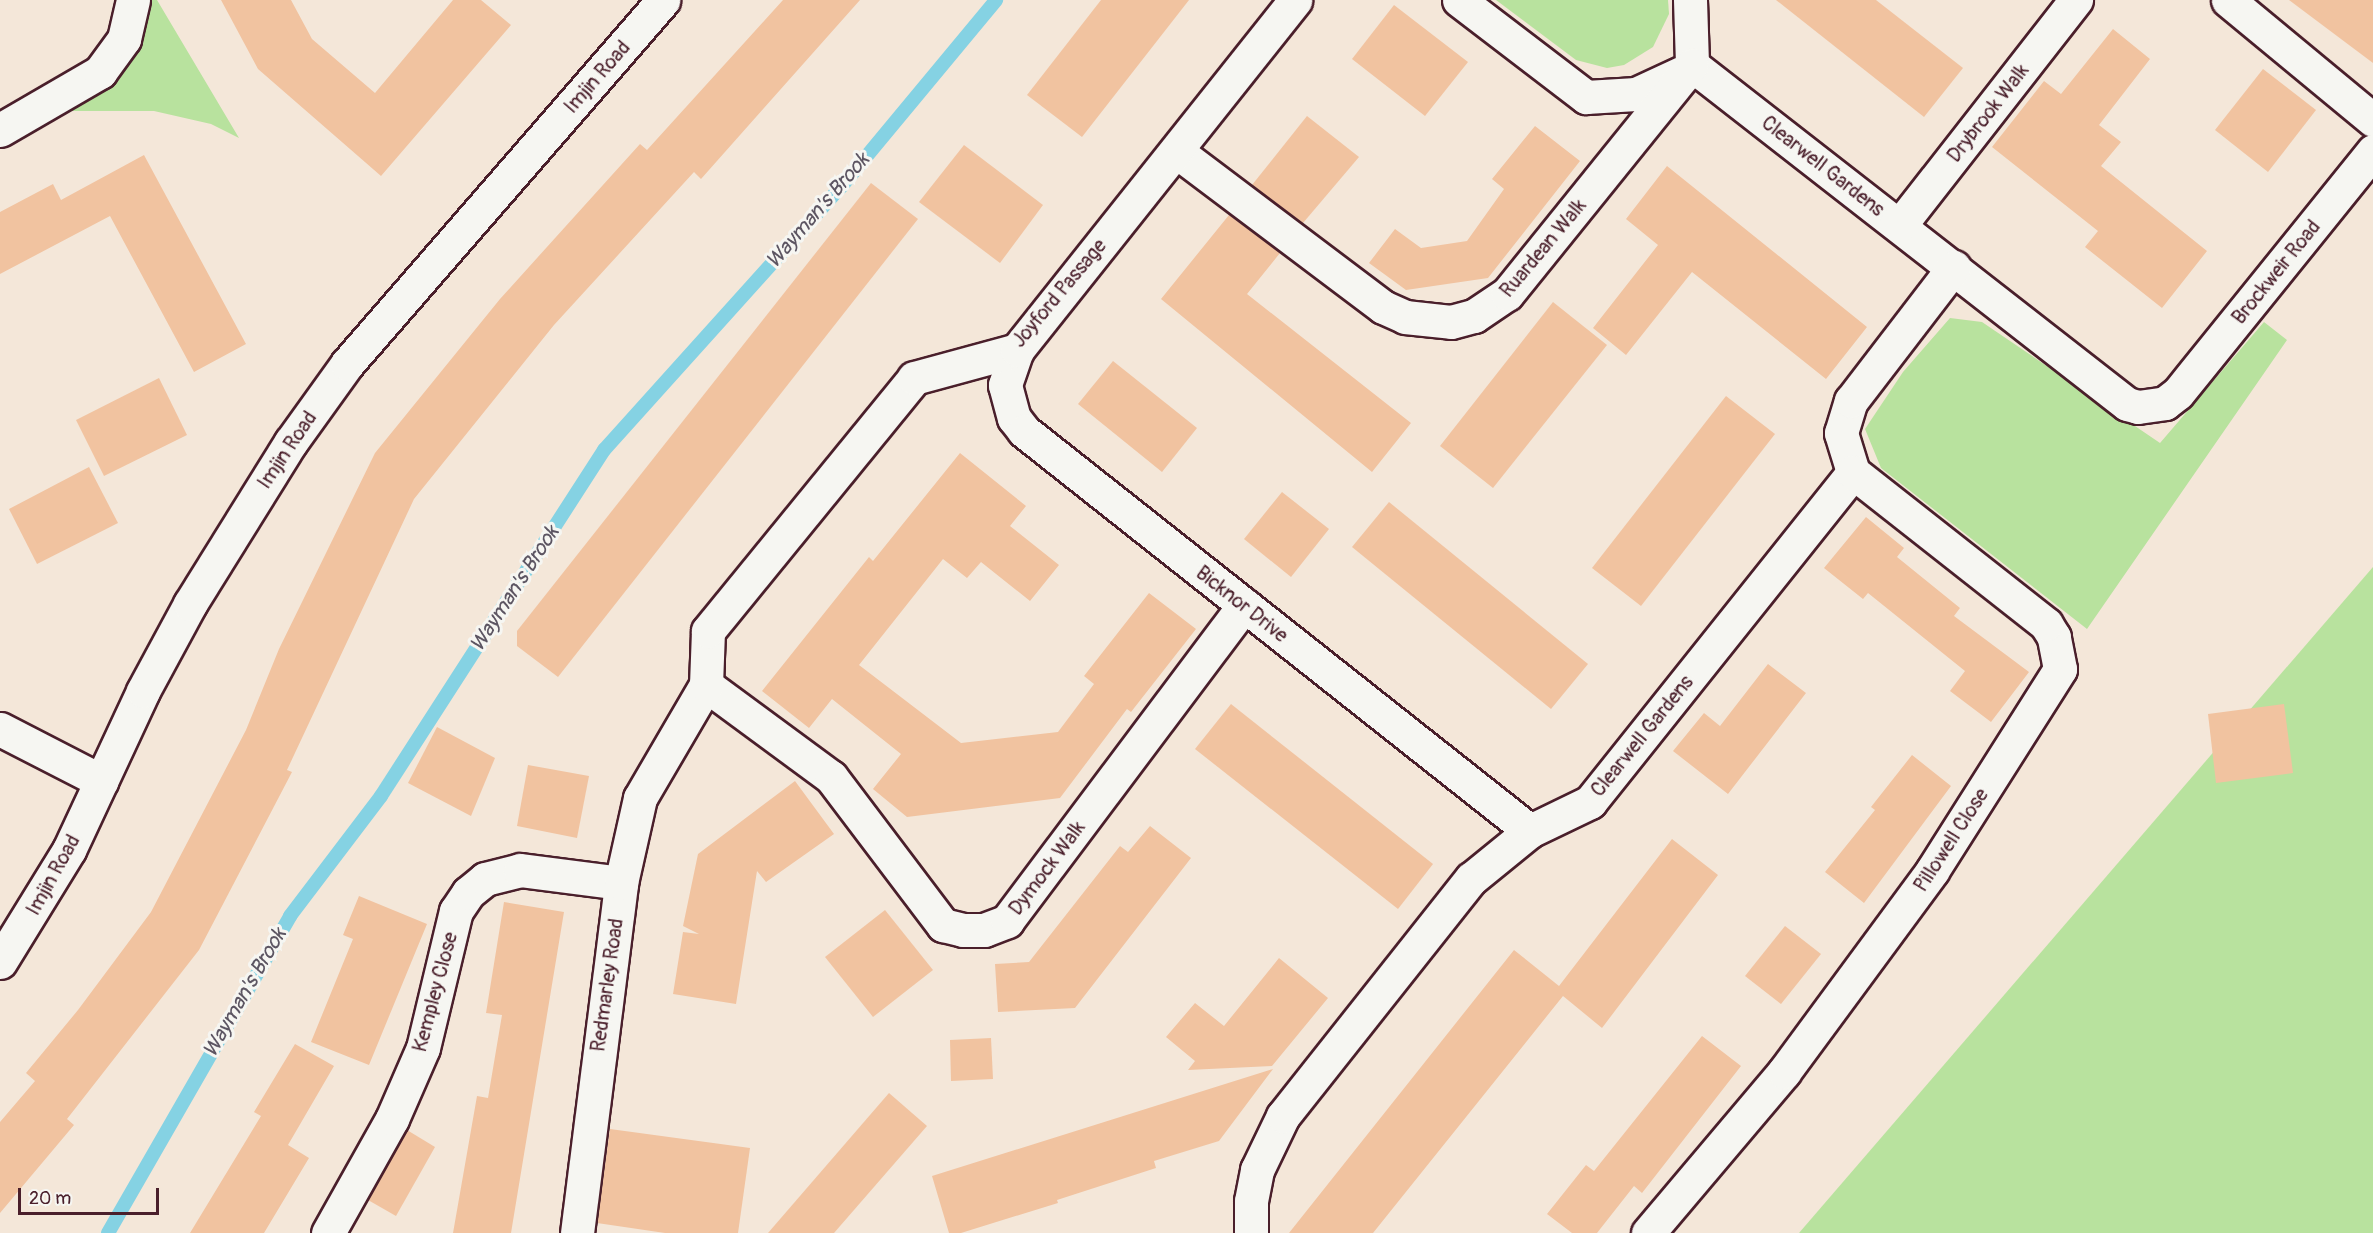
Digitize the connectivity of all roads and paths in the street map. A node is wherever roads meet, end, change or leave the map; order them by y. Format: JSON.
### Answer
{"nodes":[{"id":1,"x":133,"y":0,"type":"edge"},
{"id":2,"x":663,"y":0,"type":"edge"},
{"id":3,"x":1295,"y":0,"type":"edge"},
{"id":4,"x":1459,"y":0,"type":"edge"},
{"id":5,"x":1689,"y":0,"type":"edge"},
{"id":6,"x":2076,"y":0,"type":"edge"},
{"id":7,"x":2228,"y":0,"type":"edge"},
{"id":8,"x":1692,"y":65,"type":"junction"},
{"id":9,"x":2373,"y":120,"type":"edge"},
{"id":10,"x":0,"y":130,"type":"edge"},
{"id":11,"x":2373,"y":150,"type":"edge"},
{"id":12,"x":1176,"y":151,"type":"junction"},
{"id":13,"x":1900,"y":225,"type":"junction"},
{"id":14,"x":1954,"y":267,"type":"junction"},
{"id":15,"x":1017,"y":350,"type":"junction"},
{"id":16,"x":2178,"y":393,"type":"joint"},
{"id":17,"x":1853,"y":472,"type":"junction"},
{"id":18,"x":1244,"y":605,"type":"junction"},
{"id":19,"x":706,"y":685,"type":"junction"},
{"id":20,"x":0,"y":729,"type":"edge"},
{"id":21,"x":101,"y":781,"type":"junction"},
{"id":22,"x":1530,"y":831,"type":"junction"},
{"id":23,"x":621,"y":883,"type":"junction"},
{"id":24,"x":0,"y":962,"type":"edge"},
{"id":25,"x":328,"y":1233,"type":"edge"},
{"id":26,"x":577,"y":1233,"type":"edge"},
{"id":27,"x":1251,"y":1233,"type":"edge"},
{"id":28,"x":1648,"y":1233,"type":"edge"}],
"edges":[{"from":1,"to":10,"type":"street"},
{"from":2,"to":21,"type":"street","name":"Imjin Road"},
{"from":3,"to":12,"type":"street","name":"Joyford Passage"},
{"from":4,"to":8,"type":"street"},
{"from":5,"to":8,"type":"street"},
{"from":6,"to":13,"type":"street","name":"Drybrook Walk"},
{"from":7,"to":9,"type":"street"},
{"from":8,"to":12,"type":"street","name":"Ruardean Walk"},
{"from":8,"to":13,"type":"street","name":"Clearwell Gardens"},
{"from":11,"to":16,"type":"street","name":"Brockweir Road"},
{"from":12,"to":15,"type":"street","name":"Joyford Passage"},
{"from":13,"to":14,"type":"street","name":"Clearwell Gardens"},
{"from":14,"to":16,"type":"street","name":"Clearwell Gardens"},
{"from":14,"to":17,"type":"street"},
{"from":15,"to":18,"type":"street","name":"Bicknor Drive"},
{"from":15,"to":19,"type":"street","name":"Joyford Passage"},
{"from":17,"to":22,"type":"street","name":"Clearwell Gardens"},
{"from":17,"to":28,"type":"street","name":"Pillowell Close"},
{"from":18,"to":19,"type":"street","name":"Dymock Walk"},
{"from":18,"to":22,"type":"street","name":"Bicknor Drive"},
{"from":19,"to":23,"type":"street","name":"Redmarley Road"},
{"from":20,"to":21,"type":"street"},
{"from":21,"to":24,"type":"street","name":"Imjin Road"},
{"from":22,"to":27,"type":"street","name":"Clearwell Gardens"},
{"from":23,"to":25,"type":"street","name":"Kempley Close"},
{"from":23,"to":26,"type":"street","name":"Redmarley Road"}]}
